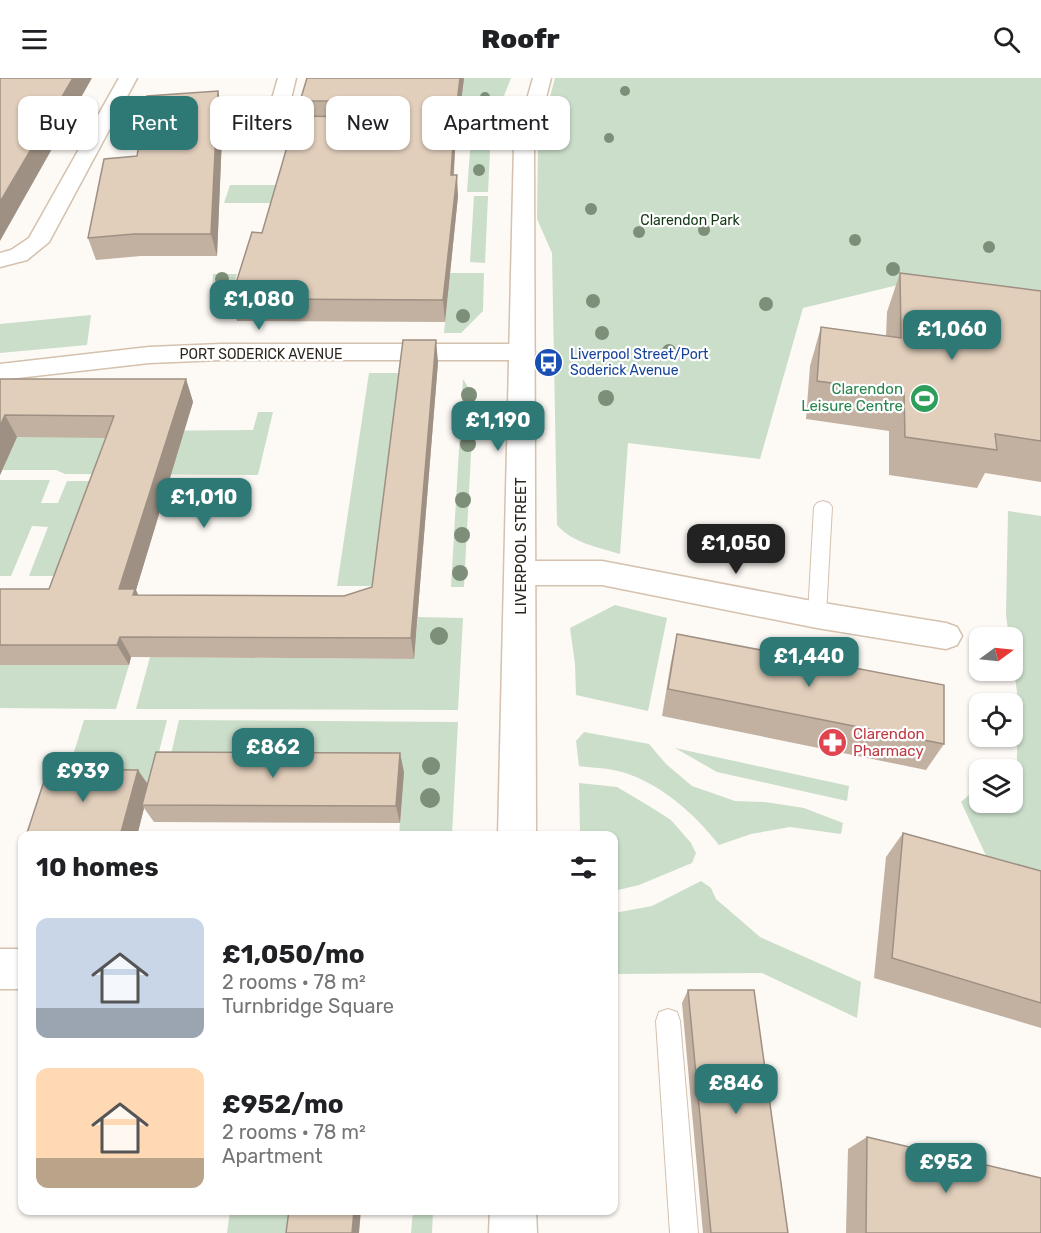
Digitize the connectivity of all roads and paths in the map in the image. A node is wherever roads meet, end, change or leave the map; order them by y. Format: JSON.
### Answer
{"nodes":[{"id":1,"x":128,"y":78,"type":"edge"},
{"id":2,"x":287,"y":78,"type":"edge"},
{"id":3,"x":542,"y":78,"type":"edge"},
{"id":4,"x":326,"y":130,"type":"edge"},
{"id":5,"x":0,"y":261,"type":"edge"},
{"id":6,"x":522,"y":352,"type":"junction"},
{"id":7,"x":0,"y":372,"type":"edge"},
{"id":8,"x":823,"y":507,"type":"dead end"},
{"id":9,"x":521,"y":573,"type":"junction"},
{"id":10,"x":817,"y":615,"type":"junction"},
{"id":11,"x":946,"y":636,"type":"dead end"},
{"id":12,"x":517,"y":831,"type":"edge"},
{"id":13,"x":0,"y":969,"type":"edge"},
{"id":14,"x":18,"y":969,"type":"edge"},
{"id":15,"x":668,"y":1021,"type":"dead end"},
{"id":16,"x":513,"y":1215,"type":"edge"},
{"id":17,"x":513,"y":1233,"type":"edge"},
{"id":18,"x":684,"y":1233,"type":"edge"}],
"edges":[{"from":1,"to":5,"type":"street"},
{"from":2,"to":4,"type":"street"},
{"from":3,"to":6,"type":"street","name":"LIVERPOOL STREET"},
{"from":6,"to":7,"type":"street","name":"PORT SODERICK AVENUE"},
{"from":6,"to":9,"type":"street","name":"LIVERPOOL STREET"},
{"from":8,"to":10,"type":"lane"},
{"from":9,"to":10,"type":"street"},
{"from":9,"to":12,"type":"street","name":"LIVERPOOL STREET"},
{"from":10,"to":11,"type":"street"},
{"from":13,"to":14,"type":"street"},
{"from":15,"to":18,"type":"lane"},
{"from":16,"to":17,"type":"street"}]}
